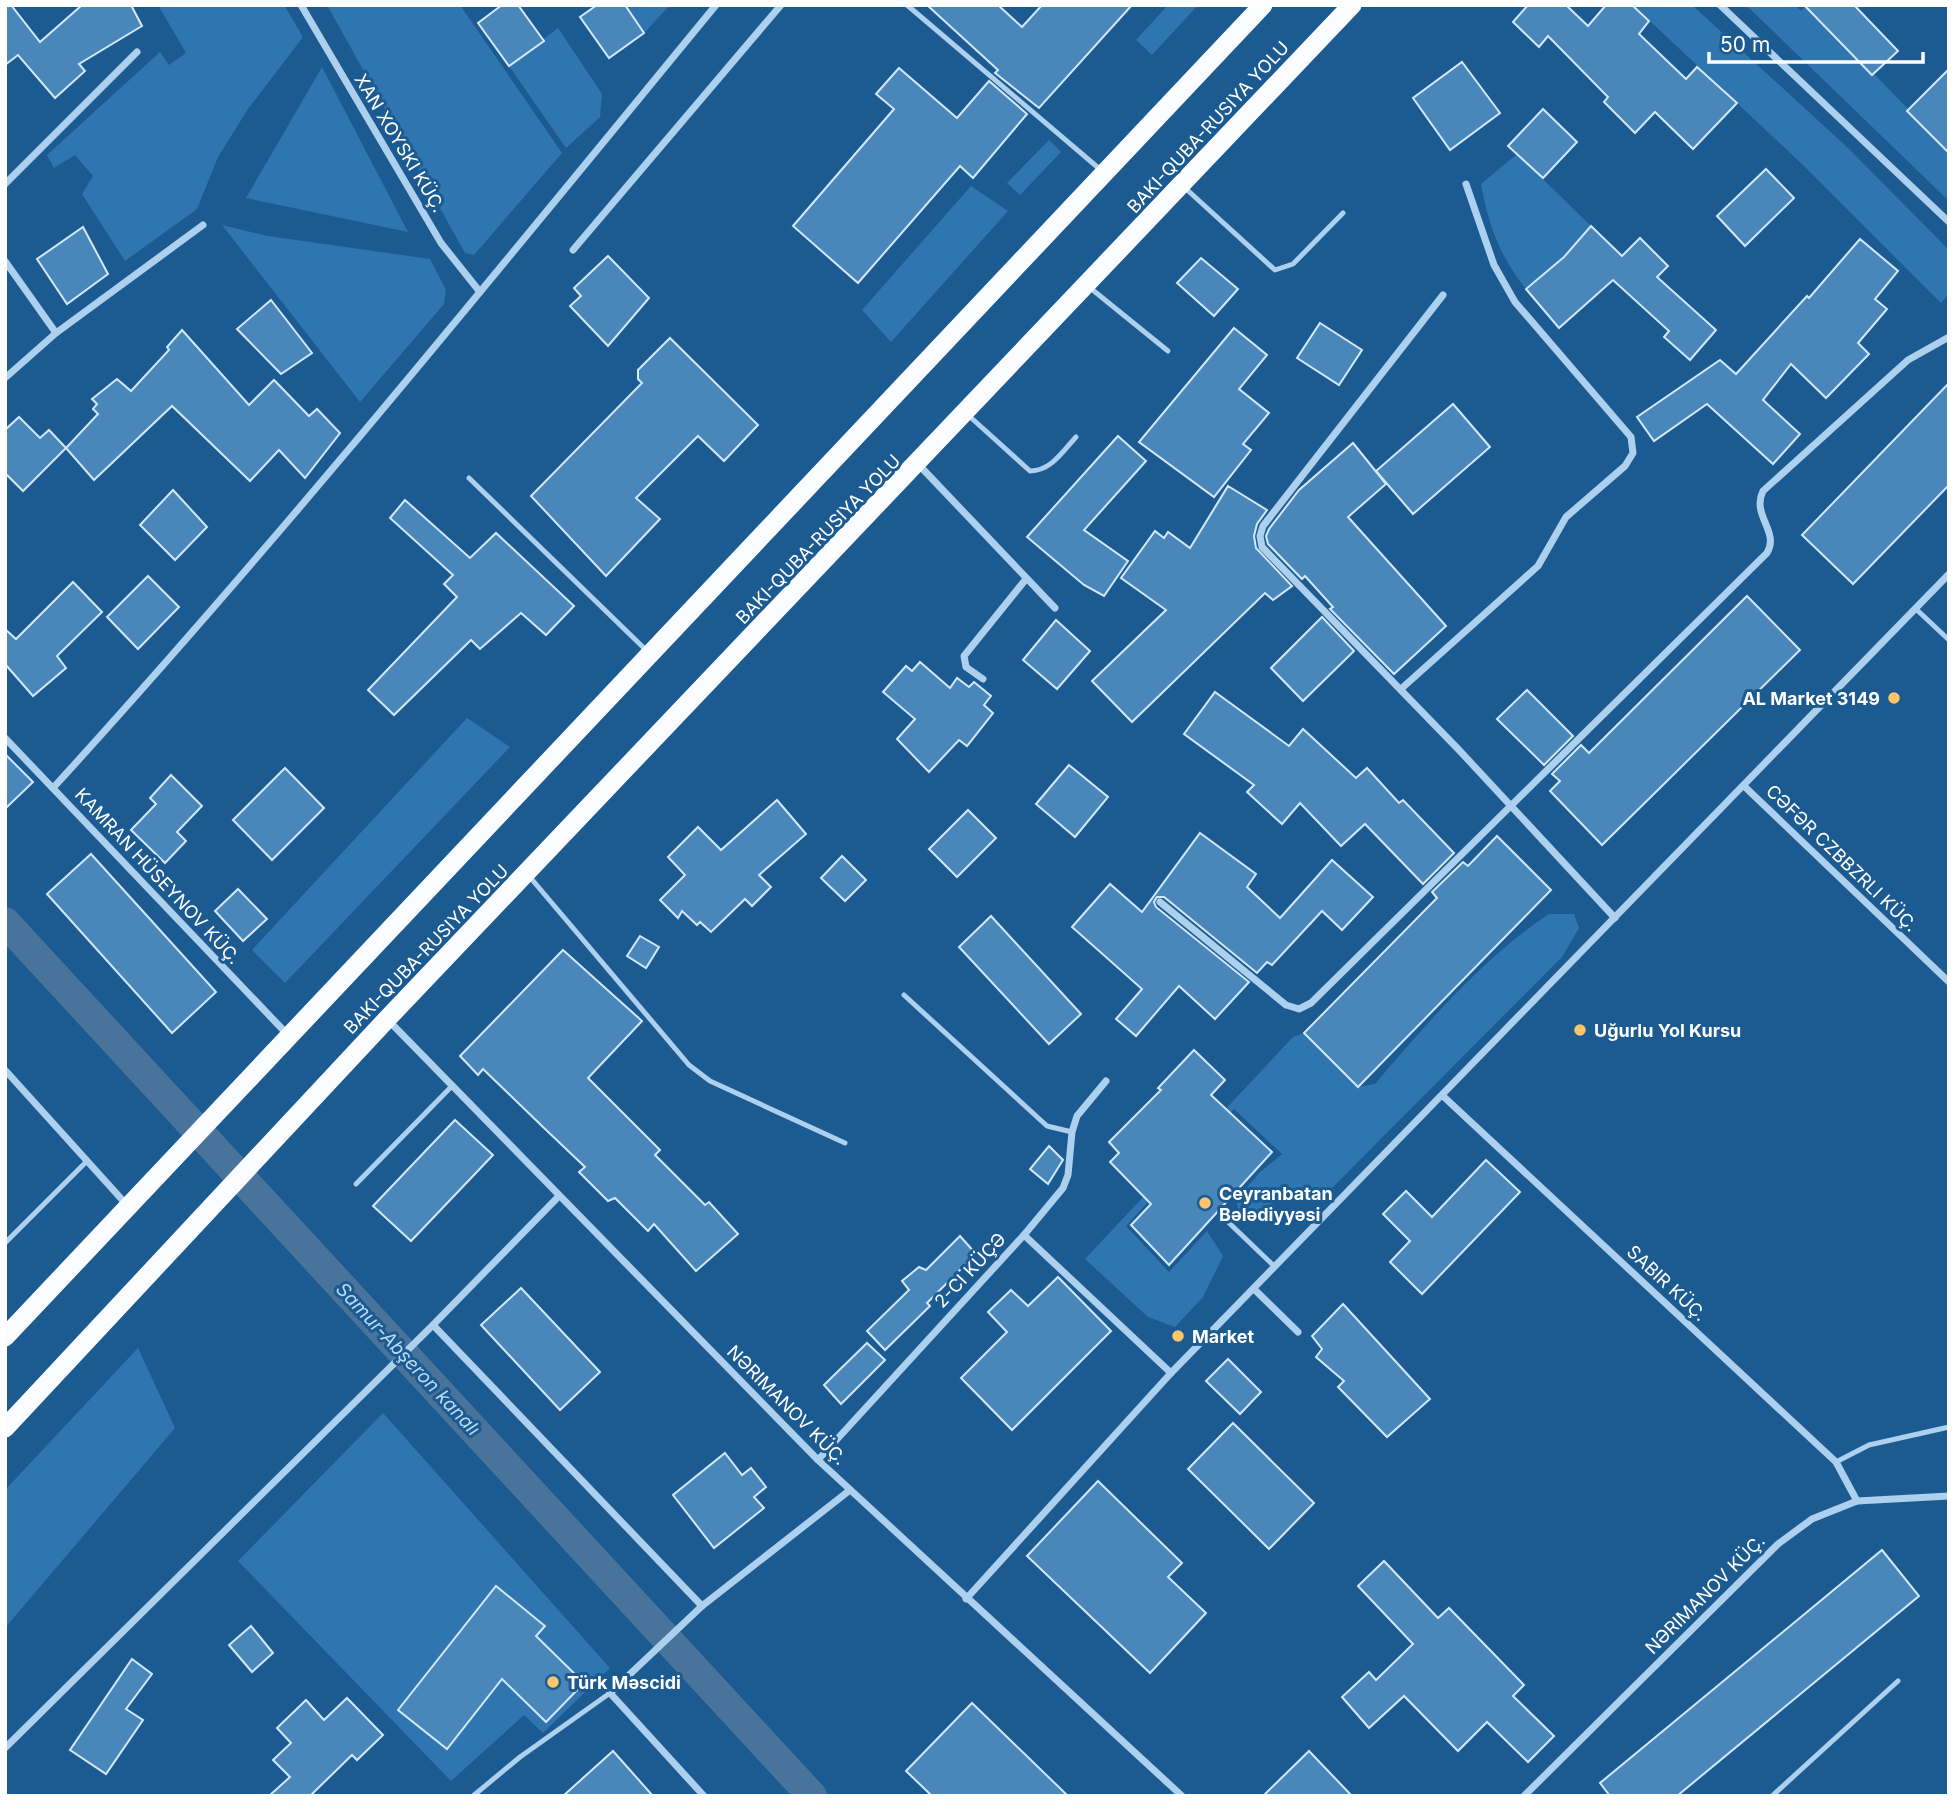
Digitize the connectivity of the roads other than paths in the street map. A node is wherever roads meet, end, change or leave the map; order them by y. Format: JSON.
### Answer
{"nodes":[{"id":1,"x":301,"y":5,"type":"edge"},
{"id":2,"x":716,"y":5,"type":"edge"},
{"id":3,"x":781,"y":5,"type":"edge"},
{"id":4,"x":907,"y":5,"type":"edge"},
{"id":5,"x":1263,"y":5,"type":"edge"},
{"id":6,"x":1352,"y":5,"type":"edge"},
{"id":7,"x":1720,"y":5,"type":"edge"},
{"id":8,"x":136,"y":52,"type":"dead end"},
{"id":9,"x":1104,"y":173,"type":"junction"},
{"id":10,"x":5,"y":184,"type":"edge"},
{"id":11,"x":1466,"y":184,"type":"dead end"},
{"id":12,"x":1181,"y":185,"type":"junction"},
{"id":13,"x":1343,"y":213,"type":"dead end"},
{"id":14,"x":1949,"y":222,"type":"edge"},
{"id":15,"x":203,"y":225,"type":"dead end"},
{"id":16,"x":573,"y":250,"type":"dead end"},
{"id":17,"x":5,"y":261,"type":"edge"},
{"id":18,"x":1087,"y":285,"type":"junction"},
{"id":19,"x":480,"y":292,"type":"junction"},
{"id":20,"x":1443,"y":295,"type":"dead end"},
{"id":21,"x":55,"y":333,"type":"junction"},
{"id":22,"x":1949,"y":337,"type":"edge"},
{"id":23,"x":1168,"y":351,"type":"dead end"},
{"id":24,"x":5,"y":378,"type":"edge"},
{"id":25,"x":965,"y":413,"type":"junction"},
{"id":26,"x":1076,"y":437,"type":"dead end"},
{"id":27,"x":917,"y":464,"type":"junction"},
{"id":28,"x":469,"y":478,"type":"dead end"},
{"id":29,"x":1949,"y":575,"type":"edge"},
{"id":30,"x":1026,"y":579,"type":"junction"},
{"id":31,"x":1055,"y":608,"type":"dead end"},
{"id":32,"x":1916,"y":610,"type":"junction"},
{"id":33,"x":1949,"y":640,"type":"edge"},
{"id":34,"x":649,"y":653,"type":"junction"},
{"id":35,"x":983,"y":679,"type":"dead end"},
{"id":36,"x":1401,"y":689,"type":"junction"},
{"id":37,"x":5,"y":738,"type":"edge"},
{"id":38,"x":1744,"y":786,"type":"junction"},
{"id":39,"x":53,"y":788,"type":"junction"},
{"id":40,"x":1511,"y":806,"type":"junction"},
{"id":41,"x":527,"y":874,"type":"junction"},
{"id":42,"x":1160,"y":902,"type":"dead end"},
{"id":43,"x":1615,"y":918,"type":"junction"},
{"id":44,"x":1949,"y":982,"type":"edge"},
{"id":45,"x":904,"y":995,"type":"dead end"},
{"id":46,"x":387,"y":1018,"type":"junction"},
{"id":47,"x":288,"y":1035,"type":"junction"},
{"id":48,"x":5,"y":1070,"type":"edge"},
{"id":49,"x":1106,"y":1081,"type":"dead end"},
{"id":50,"x":451,"y":1087,"type":"junction"},
{"id":51,"x":1444,"y":1097,"type":"junction"},
{"id":52,"x":1072,"y":1132,"type":"junction"},
{"id":53,"x":845,"y":1143,"type":"dead end"},
{"id":54,"x":87,"y":1161,"type":"junction"},
{"id":55,"x":356,"y":1184,"type":"dead end"},
{"id":56,"x":559,"y":1196,"type":"junction"},
{"id":57,"x":127,"y":1205,"type":"junction"},
{"id":58,"x":1225,"y":1219,"type":"dead end"},
{"id":59,"x":1024,"y":1235,"type":"junction"},
{"id":60,"x":5,"y":1243,"type":"edge"},
{"id":61,"x":1275,"y":1267,"type":"junction"},
{"id":62,"x":1254,"y":1289,"type":"junction"},
{"id":63,"x":431,"y":1328,"type":"junction"},
{"id":64,"x":1298,"y":1332,"type":"dead end"},
{"id":65,"x":5,"y":1337,"type":"edge"},
{"id":66,"x":1171,"y":1373,"type":"junction"},
{"id":67,"x":1949,"y":1427,"type":"edge"},
{"id":68,"x":5,"y":1428,"type":"edge"},
{"id":69,"x":818,"y":1460,"type":"junction"},
{"id":70,"x":1836,"y":1462,"type":"junction"},
{"id":71,"x":850,"y":1490,"type":"junction"},
{"id":72,"x":1949,"y":1496,"type":"edge"},
{"id":73,"x":1857,"y":1501,"type":"junction"},
{"id":74,"x":966,"y":1599,"type":"junction"},
{"id":75,"x":702,"y":1606,"type":"junction"},
{"id":76,"x":1898,"y":1681,"type":"dead end"},
{"id":77,"x":610,"y":1693,"type":"junction"},
{"id":78,"x":5,"y":1748,"type":"edge"},
{"id":79,"x":473,"y":1796,"type":"edge"},
{"id":80,"x":704,"y":1796,"type":"edge"},
{"id":81,"x":1182,"y":1796,"type":"edge"},
{"id":82,"x":1524,"y":1796,"type":"edge"},
{"id":83,"x":1772,"y":1796,"type":"edge"}],
"edges":[{"from":1,"to":19,"type":"street","name":"XAN XOYSKI KÜÇ."},
{"from":2,"to":19,"type":"street"},
{"from":3,"to":16,"type":"street"},
{"from":4,"to":9,"type":"lane"},
{"from":5,"to":9,"type":"highway"},
{"from":6,"to":12,"type":"highway"},
{"from":7,"to":14,"type":"street"},
{"from":8,"to":10,"type":"street"},
{"from":9,"to":34,"type":"highway"},
{"from":11,"to":36,"type":"street"},
{"from":12,"to":13,"type":"lane"},
{"from":12,"to":18,"type":"highway"},
{"from":15,"to":21,"type":"street"},
{"from":17,"to":21,"type":"street"},
{"from":18,"to":23,"type":"lane"},
{"from":18,"to":25,"type":"highway"},
{"from":19,"to":39,"type":"street"},
{"from":20,"to":36,"type":"street"},
{"from":21,"to":24,"type":"street"},
{"from":22,"to":40,"type":"street"},
{"from":25,"to":26,"type":"lane"},
{"from":25,"to":27,"type":"highway"},
{"from":27,"to":30,"type":"street"},
{"from":27,"to":41,"type":"highway"},
{"from":28,"to":34,"type":"lane"},
{"from":29,"to":32,"type":"street"},
{"from":30,"to":31,"type":"street"},
{"from":30,"to":35,"type":"street"},
{"from":32,"to":33,"type":"lane"},
{"from":32,"to":38,"type":"street"},
{"from":34,"to":47,"type":"highway"},
{"from":36,"to":40,"type":"street"},
{"from":37,"to":39,"type":"street","name":"KAMRAN HÜSEYNOV KÜÇ."},
{"from":38,"to":43,"type":"street"},
{"from":38,"to":44,"type":"street"},
{"from":39,"to":47,"type":"street","name":"KAMRAN HÜSEYNOV KÜÇ."},
{"from":40,"to":42,"type":"street"},
{"from":40,"to":43,"type":"street"},
{"from":41,"to":46,"type":"highway"},
{"from":41,"to":53,"type":"lane"},
{"from":43,"to":51,"type":"street"},
{"from":45,"to":52,"type":"lane"},
{"from":46,"to":50,"type":"street","name":"NƏRIMANOV KÜÇ."},
{"from":46,"to":68,"type":"highway"},
{"from":47,"to":57,"type":"highway"},
{"from":48,"to":54,"type":"street"},
{"from":49,"to":52,"type":"street","name":"2-CI KÜÇƏ"},
{"from":50,"to":55,"type":"lane"},
{"from":50,"to":56,"type":"street","name":"NƏRIMANOV KÜÇ."},
{"from":51,"to":61,"type":"street"},
{"from":51,"to":70,"type":"street","name":"SABIR KÜÇ."},
{"from":52,"to":59,"type":"street","name":"2-CI KÜÇƏ"},
{"from":54,"to":57,"type":"street"},
{"from":54,"to":60,"type":"lane"},
{"from":56,"to":63,"type":"street"},
{"from":56,"to":69,"type":"street","name":"NƏRIMANOV KÜÇ."},
{"from":57,"to":65,"type":"highway"},
{"from":58,"to":61,"type":"lane"},
{"from":59,"to":66,"type":"street"},
{"from":59,"to":69,"type":"street","name":"2-CI KÜÇƏ"},
{"from":61,"to":62,"type":"street"},
{"from":62,"to":64,"type":"street"},
{"from":62,"to":66,"type":"street"},
{"from":63,"to":75,"type":"street"},
{"from":63,"to":78,"type":"street"},
{"from":66,"to":74,"type":"street"},
{"from":67,"to":70,"type":"lane"},
{"from":69,"to":71,"type":"street","name":"NƏRIMANOV KÜÇ."},
{"from":70,"to":73,"type":"street","name":"SABIR KÜÇ."},
{"from":71,"to":74,"type":"street","name":"NƏRIMANOV KÜÇ."},
{"from":71,"to":75,"type":"street"},
{"from":72,"to":73,"type":"street","name":"NƏRIMANOV KÜÇ."},
{"from":73,"to":82,"type":"street","name":"NƏRIMANOV KÜÇ."},
{"from":74,"to":81,"type":"street","name":"NƏRIMANOV KÜÇ."},
{"from":75,"to":77,"type":"street"},
{"from":76,"to":83,"type":"lane"},
{"from":77,"to":79,"type":"lane"},
{"from":77,"to":80,"type":"street"}]}
